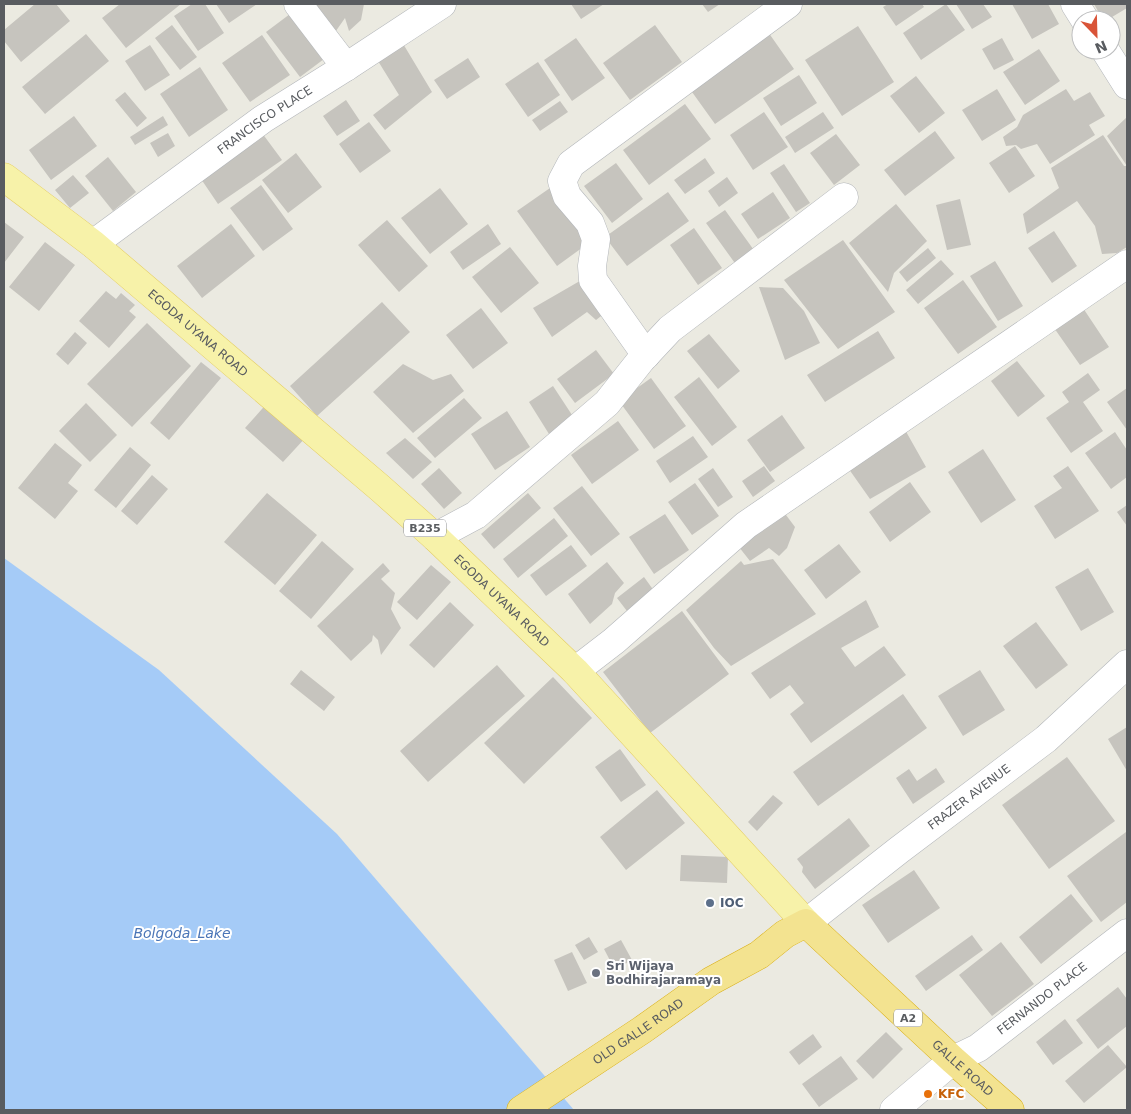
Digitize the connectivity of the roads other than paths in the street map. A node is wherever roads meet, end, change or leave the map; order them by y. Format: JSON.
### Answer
{"nodes":[{"id":1,"x":298,"y":4,"type":"edge"},
{"id":2,"x":442,"y":4,"type":"edge"},
{"id":3,"x":788,"y":4,"type":"edge"},
{"id":4,"x":1111,"y":60,"type":"edge"},
{"id":5,"x":346,"y":68,"type":"junction"},
{"id":6,"x":1127,"y":85,"type":"edge"},
{"id":7,"x":4,"y":177,"type":"edge"},
{"id":8,"x":844,"y":197,"type":"dead end"},
{"id":9,"x":93,"y":244,"type":"junction"},
{"id":10,"x":1127,"y":264,"type":"edge"},
{"id":11,"x":646,"y":355,"type":"junction"},
{"id":12,"x":435,"y":537,"type":"junction"},
{"id":13,"x":1127,"y":664,"type":"edge"},
{"id":14,"x":575,"y":671,"type":"junction"},
{"id":15,"x":806,"y":923,"type":"junction"},
{"id":16,"x":1127,"y":932,"type":"edge"},
{"id":17,"x":953,"y":1060,"type":"junction"},
{"id":18,"x":521,"y":1110,"type":"edge"},
{"id":19,"x":894,"y":1110,"type":"edge"},
{"id":20,"x":1010,"y":1110,"type":"edge"}],
"edges":[{"from":1,"to":5,"type":"street"},
{"from":2,"to":5,"type":"street","name":"FRANCISCO PLACE"},
{"from":3,"to":11,"type":"street"},
{"from":4,"to":6,"type":"street"},
{"from":5,"to":9,"type":"street","name":"FRANCISCO PLACE"},
{"from":7,"to":9,"type":"main road","name":"EGODA UYANA ROAD","number":"B235"},
{"from":8,"to":11,"type":"street"},
{"from":9,"to":12,"type":"main road","name":"EGODA UYANA ROAD","number":"B235"},
{"from":10,"to":14,"type":"street"},
{"from":11,"to":12,"type":"street"},
{"from":12,"to":14,"type":"main road","name":"EGODA UYANA ROAD","number":"B235"},
{"from":13,"to":15,"type":"street","name":"FRAZER AVENUE"},
{"from":14,"to":15,"type":"main road","name":"EGODA UYANA ROAD","number":"B235"},
{"from":15,"to":17,"type":"highway","name":"GALLE ROAD","number":"A2"},
{"from":15,"to":18,"type":"highway","name":"OLD GALLE ROAD"},
{"from":16,"to":17,"type":"street","name":"FERNANDO PLACE"},
{"from":17,"to":19,"type":"street","name":"FERNANDO PLACE"},
{"from":17,"to":20,"type":"highway","name":"GALLE ROAD","number":"A2"}]}
